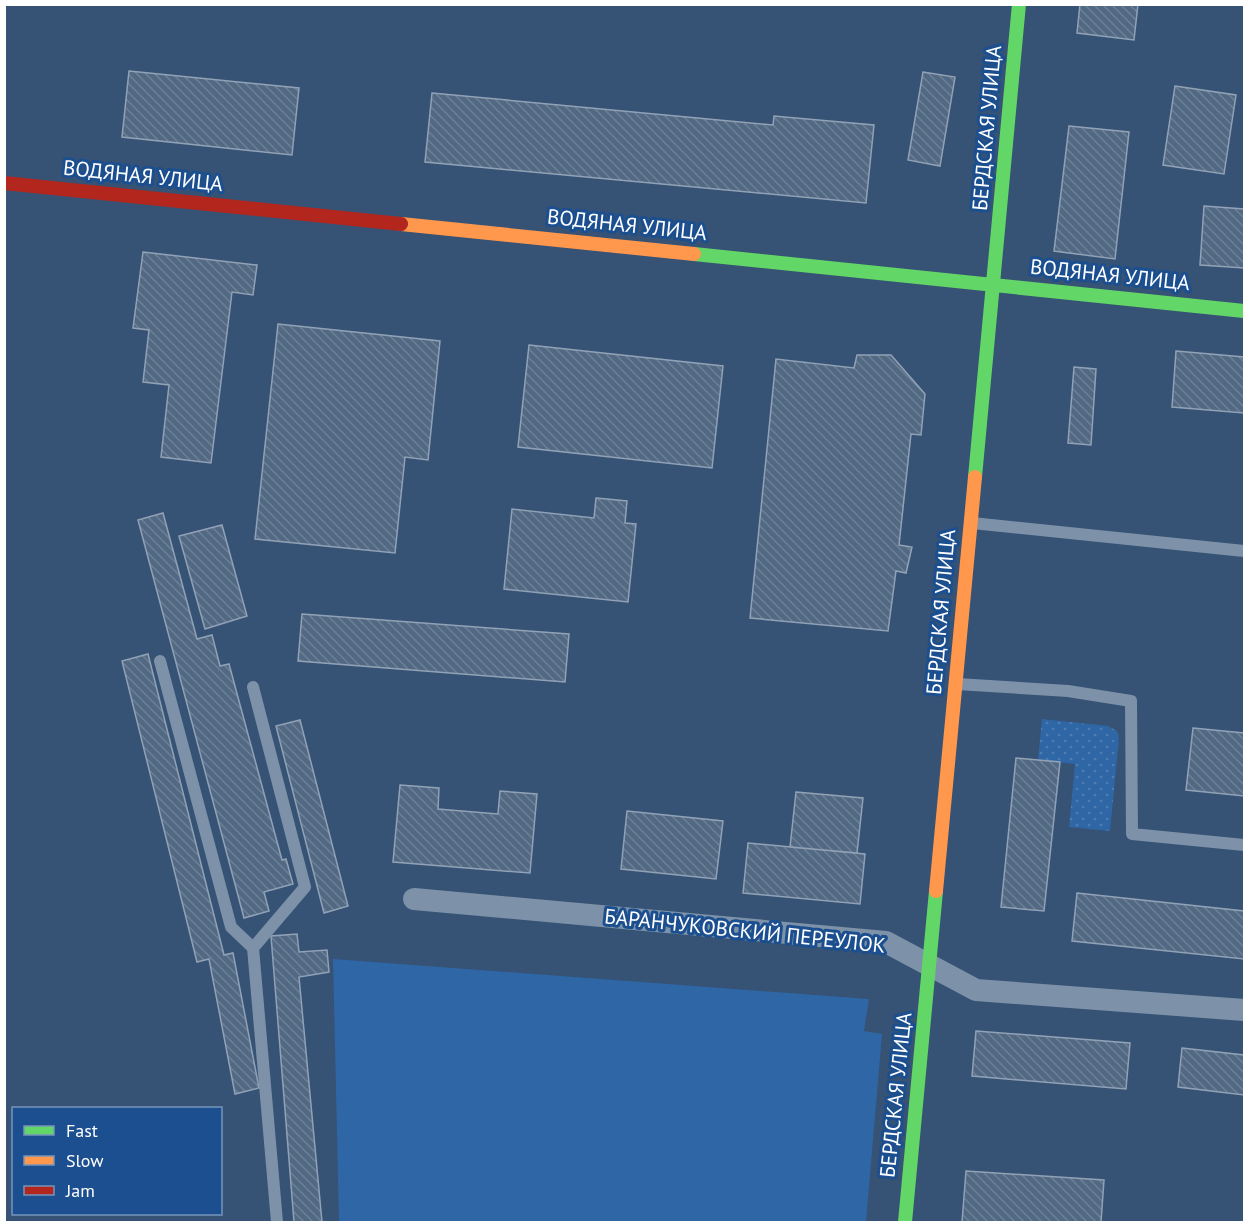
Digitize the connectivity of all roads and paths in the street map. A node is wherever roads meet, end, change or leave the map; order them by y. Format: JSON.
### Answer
{"nodes":[{"id":1,"x":1019,"y":4,"type":"edge"},
{"id":2,"x":4,"y":183,"type":"edge"},
{"id":3,"x":993,"y":284,"type":"junction"},
{"id":4,"x":1245,"y":311,"type":"edge"},
{"id":5,"x":971,"y":523,"type":"junction"},
{"id":6,"x":1245,"y":551,"type":"edge"},
{"id":7,"x":160,"y":661,"type":"dead end"},
{"id":8,"x":956,"y":684,"type":"junction"},
{"id":9,"x":253,"y":687,"type":"dead end"},
{"id":10,"x":1245,"y":845,"type":"edge"},
{"id":11,"x":414,"y":899,"type":"dead end"},
{"id":12,"x":253,"y":948,"type":"junction"},
{"id":13,"x":930,"y":966,"type":"junction"},
{"id":14,"x":1245,"y":1010,"type":"edge"},
{"id":15,"x":277,"y":1222,"type":"edge"},
{"id":16,"x":905,"y":1222,"type":"edge"}],
"edges":[{"from":1,"to":3,"type":"street","name":"БЕРДСКАЯ УЛИЦА"},
{"from":2,"to":3,"type":"street","name":"ВОДЯНАЯ УЛИЦА"},
{"from":3,"to":4,"type":"street","name":"ВОДЯНАЯ УЛИЦА"},
{"from":3,"to":5,"type":"street","name":"БЕРДСКАЯ УЛИЦА"},
{"from":5,"to":6,"type":"lane"},
{"from":5,"to":8,"type":"street","name":"БЕРДСКАЯ УЛИЦА"},
{"from":7,"to":12,"type":"lane"},
{"from":8,"to":10,"type":"lane"},
{"from":8,"to":13,"type":"street","name":"БЕРДСКАЯ УЛИЦА"},
{"from":9,"to":12,"type":"lane"},
{"from":11,"to":13,"type":"street","name":"БАРАНЧУКОВСКИЙ ПЕРЕУЛОК"},
{"from":12,"to":15,"type":"lane"},
{"from":13,"to":14,"type":"street","name":"БАРАНЧУКОВСКИЙ ПЕРЕУЛОК"},
{"from":13,"to":16,"type":"street","name":"БЕРДСКАЯ УЛИЦА"}]}
